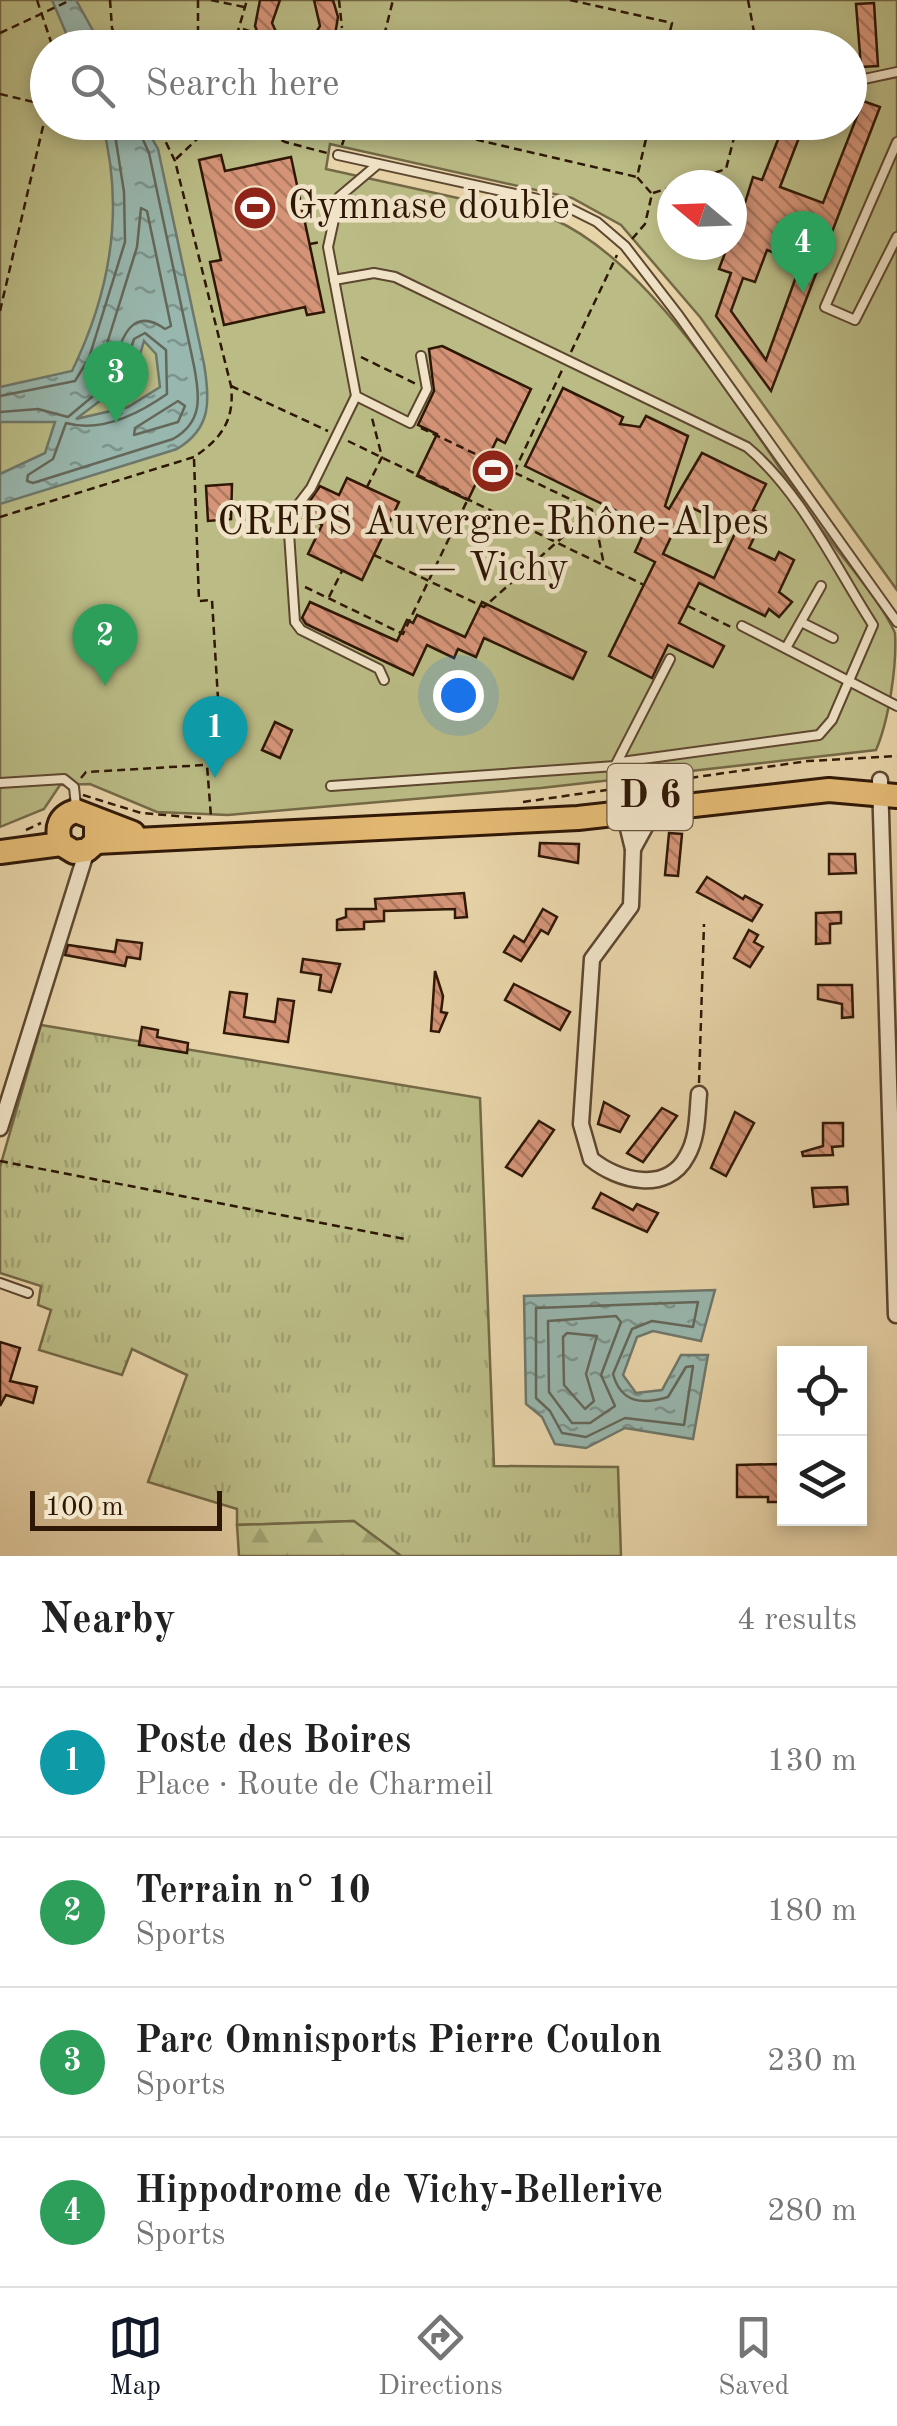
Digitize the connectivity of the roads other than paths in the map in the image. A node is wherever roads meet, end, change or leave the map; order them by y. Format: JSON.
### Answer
{"nodes":[{"id":1,"x":897,"y":72,"type":"edge"},
{"id":2,"x":867,"y":78,"type":"edge"},
{"id":3,"x":897,"y":142,"type":"edge"},
{"id":4,"x":338,"y":156,"type":"road end"},
{"id":5,"x":378,"y":164,"type":"junction"},
{"id":6,"x":897,"y":237,"type":"edge"},
{"id":7,"x":334,"y":280,"type":"junction"},
{"id":8,"x":420,"y":356,"type":"dead end"},
{"id":9,"x":356,"y":396,"type":"junction"},
{"id":10,"x":821,"y":586,"type":"dead end"},
{"id":11,"x":801,"y":622,"type":"junction"},
{"id":12,"x":897,"y":622,"type":"edge"},
{"id":13,"x":742,"y":626,"type":"road end"},
{"id":14,"x":833,"y":638,"type":"dead end"},
{"id":15,"x":786,"y":648,"type":"junction"},
{"id":16,"x":670,"y":659,"type":"dead end"},
{"id":17,"x":850,"y":679,"type":"junction"},
{"id":18,"x":384,"y":680,"type":"dead end"},
{"id":19,"x":897,"y":706,"type":"edge"},
{"id":20,"x":621,"y":762,"type":"junction"},
{"id":21,"x":0,"y":783,"type":"edge"},
{"id":22,"x":330,"y":786,"type":"dead end"},
{"id":23,"x":890,"y":788,"type":"edge"},
{"id":24,"x":635,"y":806,"type":"junction"},
{"id":25,"x":74,"y":825,"type":"junction"},
{"id":26,"x":4,"y":842,"type":"edge"},
{"id":27,"x":633,"y":849,"type":"junction"},
{"id":28,"x":699,"y":1094,"type":"road end"},
{"id":29,"x":0,"y":1128,"type":"edge"},
{"id":30,"x":0,"y":1283,"type":"edge"},
{"id":31,"x":28,"y":1293,"type":"dead end"},
{"id":32,"x":896,"y":1315,"type":"edge"}],
"edges":[{"from":1,"to":2,"type":"lane"},
{"from":3,"to":6,"type":"lane"},
{"from":4,"to":5,"type":"lane"},
{"from":5,"to":7,"type":"lane"},
{"from":5,"to":12,"type":"lane"},
{"from":7,"to":9,"type":"lane"},
{"from":7,"to":17,"type":"lane"},
{"from":8,"to":9,"type":"lane"},
{"from":9,"to":18,"type":"lane"},
{"from":10,"to":11,"type":"lane"},
{"from":11,"to":14,"type":"lane"},
{"from":11,"to":15,"type":"lane"},
{"from":13,"to":15,"type":"lane"},
{"from":15,"to":17,"type":"lane"},
{"from":16,"to":20,"type":"lane"},
{"from":17,"to":19,"type":"lane"},
{"from":17,"to":20,"type":"lane"},
{"from":20,"to":22,"type":"lane"},
{"from":21,"to":25,"type":"lane"},
{"from":23,"to":24,"type":"main road","number":"D 6"},
{"from":23,"to":24,"type":"main road","number":"D 6"},
{"from":23,"to":32,"type":"street"},
{"from":24,"to":25,"type":"main road","number":"D 6"},
{"from":24,"to":27,"type":"street"},
{"from":24,"to":27,"type":"street"},
{"from":25,"to":26,"type":"main road"},
{"from":25,"to":29,"type":"street"},
{"from":27,"to":28,"type":"street"},
{"from":30,"to":31,"type":"lane"}]}
